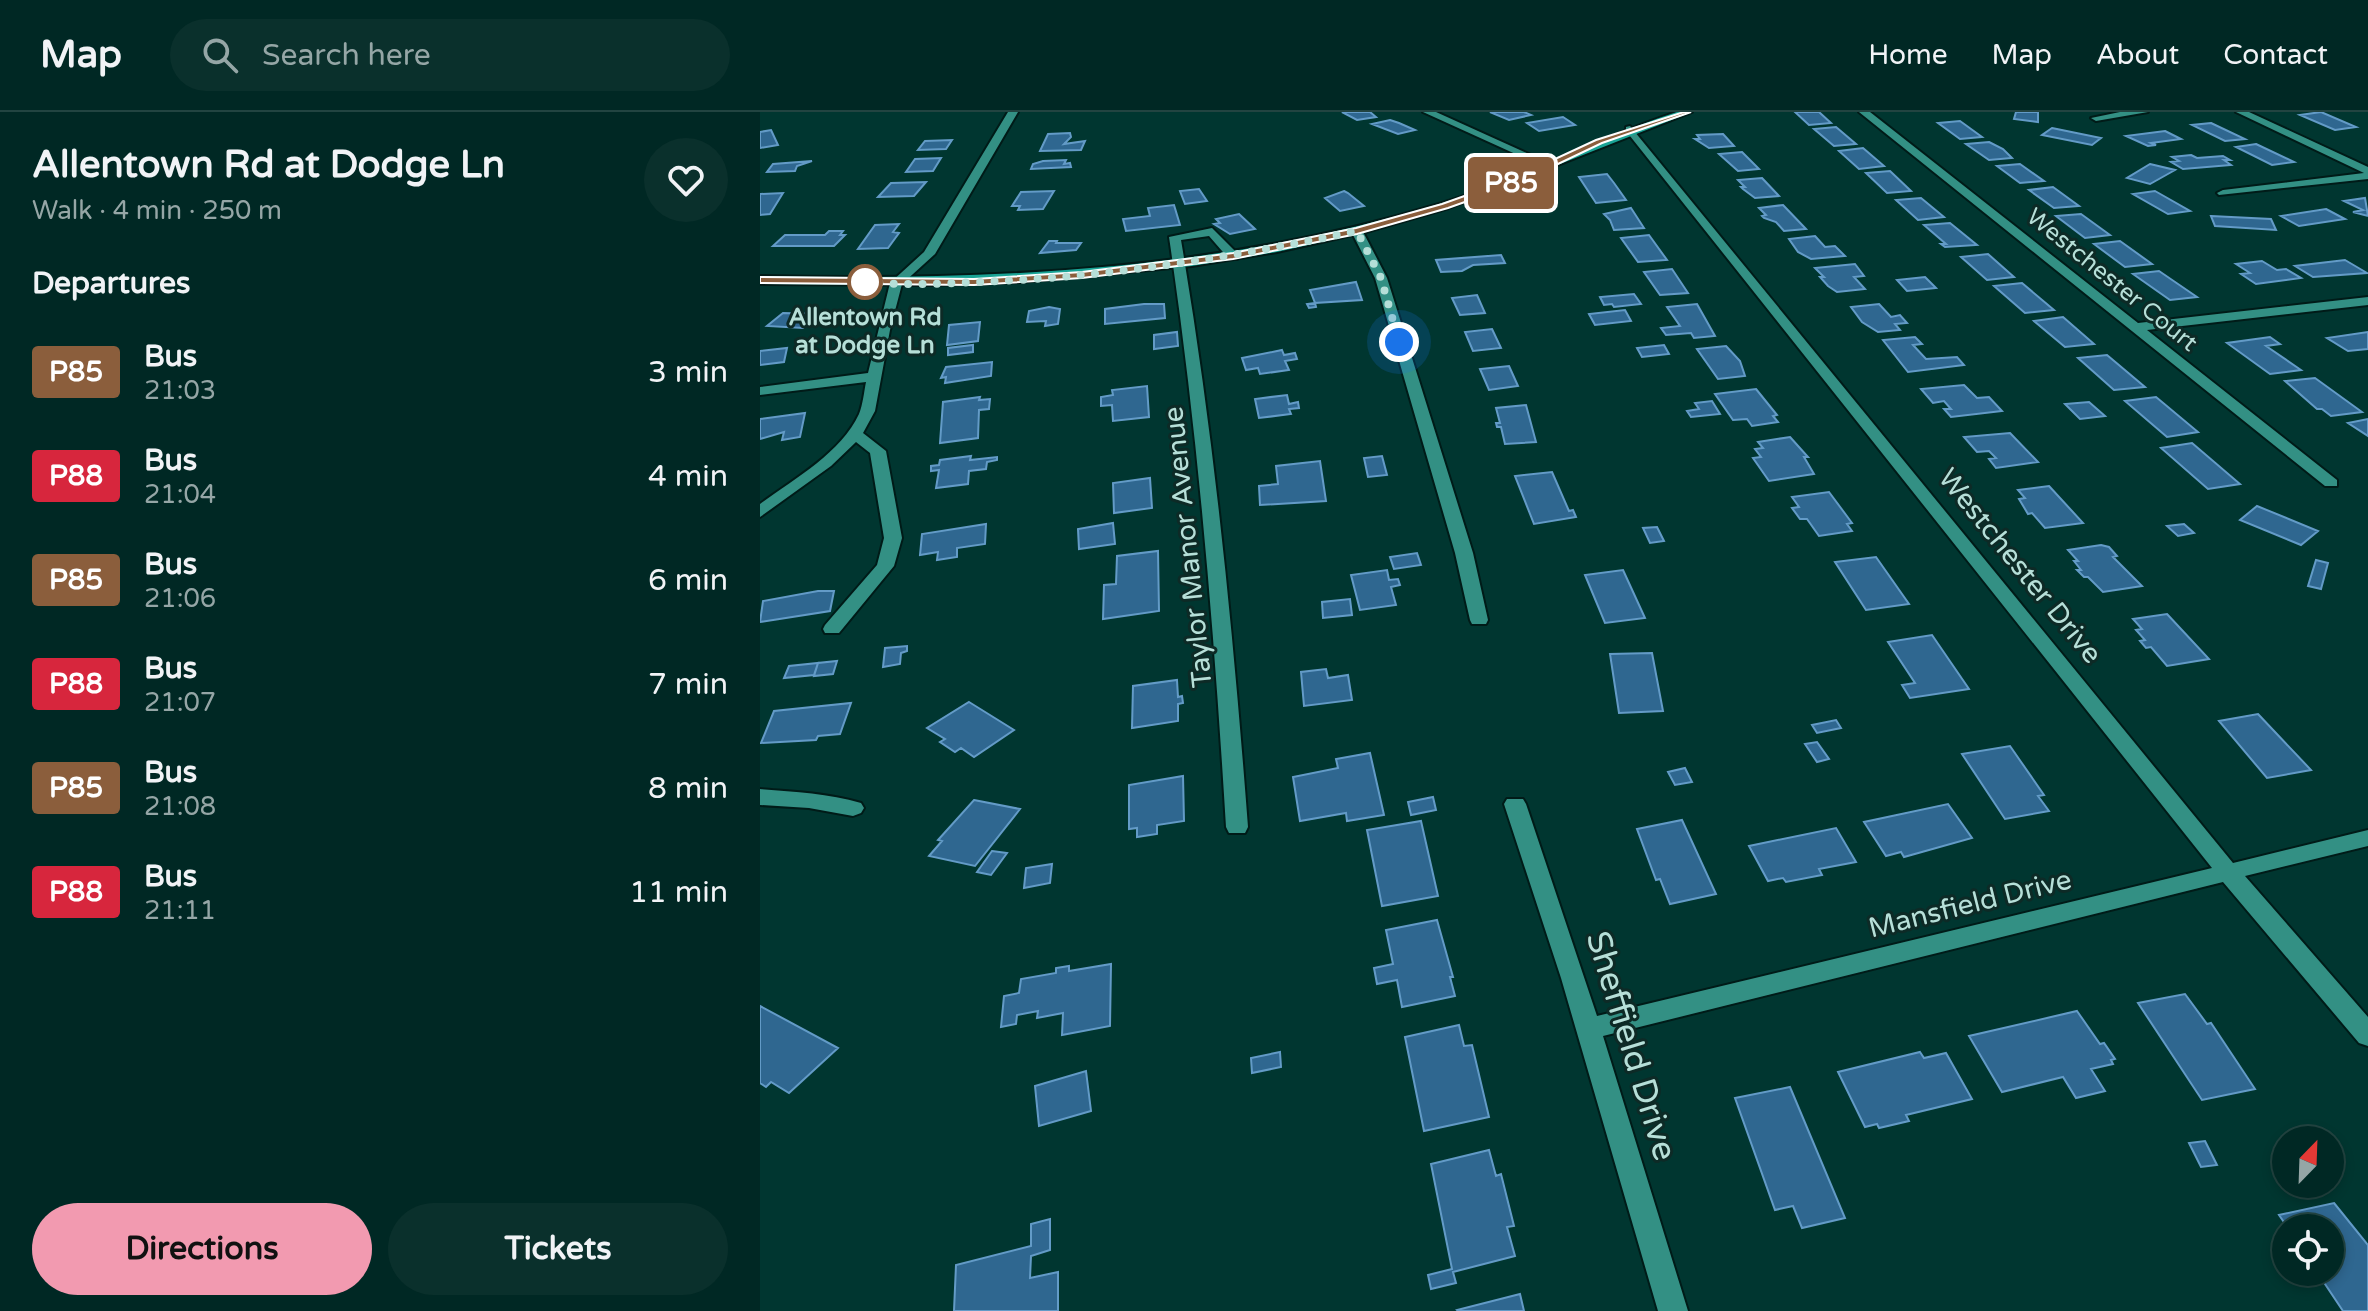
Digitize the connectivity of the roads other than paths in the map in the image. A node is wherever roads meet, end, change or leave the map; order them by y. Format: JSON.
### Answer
{"nodes":[{"id":1,"x":1013,"y":112,"type":"edge"},
{"id":2,"x":1428,"y":112,"type":"edge"},
{"id":3,"x":1687,"y":112,"type":"edge"},
{"id":4,"x":1864,"y":112,"type":"edge"},
{"id":5,"x":2143,"y":112,"type":"edge"},
{"id":6,"x":2241,"y":112,"type":"edge"},
{"id":7,"x":2096,"y":118,"type":"dead end"},
{"id":8,"x":1630,"y":129,"type":"junction"},
{"id":9,"x":1548,"y":165,"type":"junction"},
{"id":10,"x":2368,"y":174,"type":"edge"},
{"id":11,"x":2223,"y":193,"type":"dead end"},
{"id":12,"x":1357,"y":231,"type":"junction"},
{"id":13,"x":1233,"y":256,"type":"junction"},
{"id":14,"x":1180,"y":264,"type":"junction"},
{"id":15,"x":760,"y":280,"type":"edge"},
{"id":16,"x":896,"y":283,"type":"junction"},
{"id":17,"x":2368,"y":301,"type":"edge"},
{"id":18,"x":2135,"y":327,"type":"junction"},
{"id":19,"x":873,"y":377,"type":"junction"},
{"id":20,"x":760,"y":391,"type":"edge"},
{"id":21,"x":855,"y":434,"type":"junction"},
{"id":22,"x":2331,"y":483,"type":"dead end"},
{"id":23,"x":760,"y":512,"type":"edge"},
{"id":24,"x":1479,"y":620,"type":"dead end"},
{"id":25,"x":832,"y":629,"type":"dead end"},
{"id":26,"x":760,"y":797,"type":"edge"},
{"id":27,"x":1515,"y":804,"type":"dead end"},
{"id":28,"x":853,"y":808,"type":"dead end"},
{"id":29,"x":1237,"y":827,"type":"dead end"},
{"id":30,"x":2368,"y":838,"type":"edge"},
{"id":31,"x":2228,"y":872,"type":"junction"},
{"id":32,"x":1587,"y":1029,"type":"junction"},
{"id":33,"x":2368,"y":1035,"type":"edge"},
{"id":34,"x":1673,"y":1311,"type":"edge"}],
"edges":[{"from":1,"to":16,"type":"street"},
{"from":2,"to":9,"type":"street"},
{"from":3,"to":8,"type":"main road"},
{"from":4,"to":18,"type":"street","name":"Westchester Court"},
{"from":5,"to":7,"type":"street"},
{"from":6,"to":10,"type":"street"},
{"from":8,"to":9,"type":"main road"},
{"from":8,"to":31,"type":"street","name":"Westchester Drive"},
{"from":9,"to":12,"type":"main road"},
{"from":10,"to":11,"type":"street"},
{"from":12,"to":13,"type":"main road"},
{"from":12,"to":24,"type":"street"},
{"from":13,"to":14,"type":"main road"},
{"from":13,"to":14,"type":"street"},
{"from":14,"to":16,"type":"main road"},
{"from":14,"to":29,"type":"street","name":"Taylor Manor Avenue"},
{"from":15,"to":16,"type":"main road"},
{"from":16,"to":19,"type":"street"},
{"from":17,"to":18,"type":"street"},
{"from":18,"to":22,"type":"street","name":"Westchester Court"},
{"from":19,"to":20,"type":"street"},
{"from":19,"to":21,"type":"street"},
{"from":21,"to":23,"type":"street"},
{"from":21,"to":25,"type":"street"},
{"from":26,"to":28,"type":"street"},
{"from":27,"to":32,"type":"street","name":"Sheffield Drive"},
{"from":30,"to":31,"type":"street","name":"Mansfield Drive"},
{"from":31,"to":32,"type":"street","name":"Mansfield Drive"},
{"from":31,"to":33,"type":"street","name":"Westchester Drive"},
{"from":32,"to":34,"type":"street","name":"Sheffield Drive"}]}
